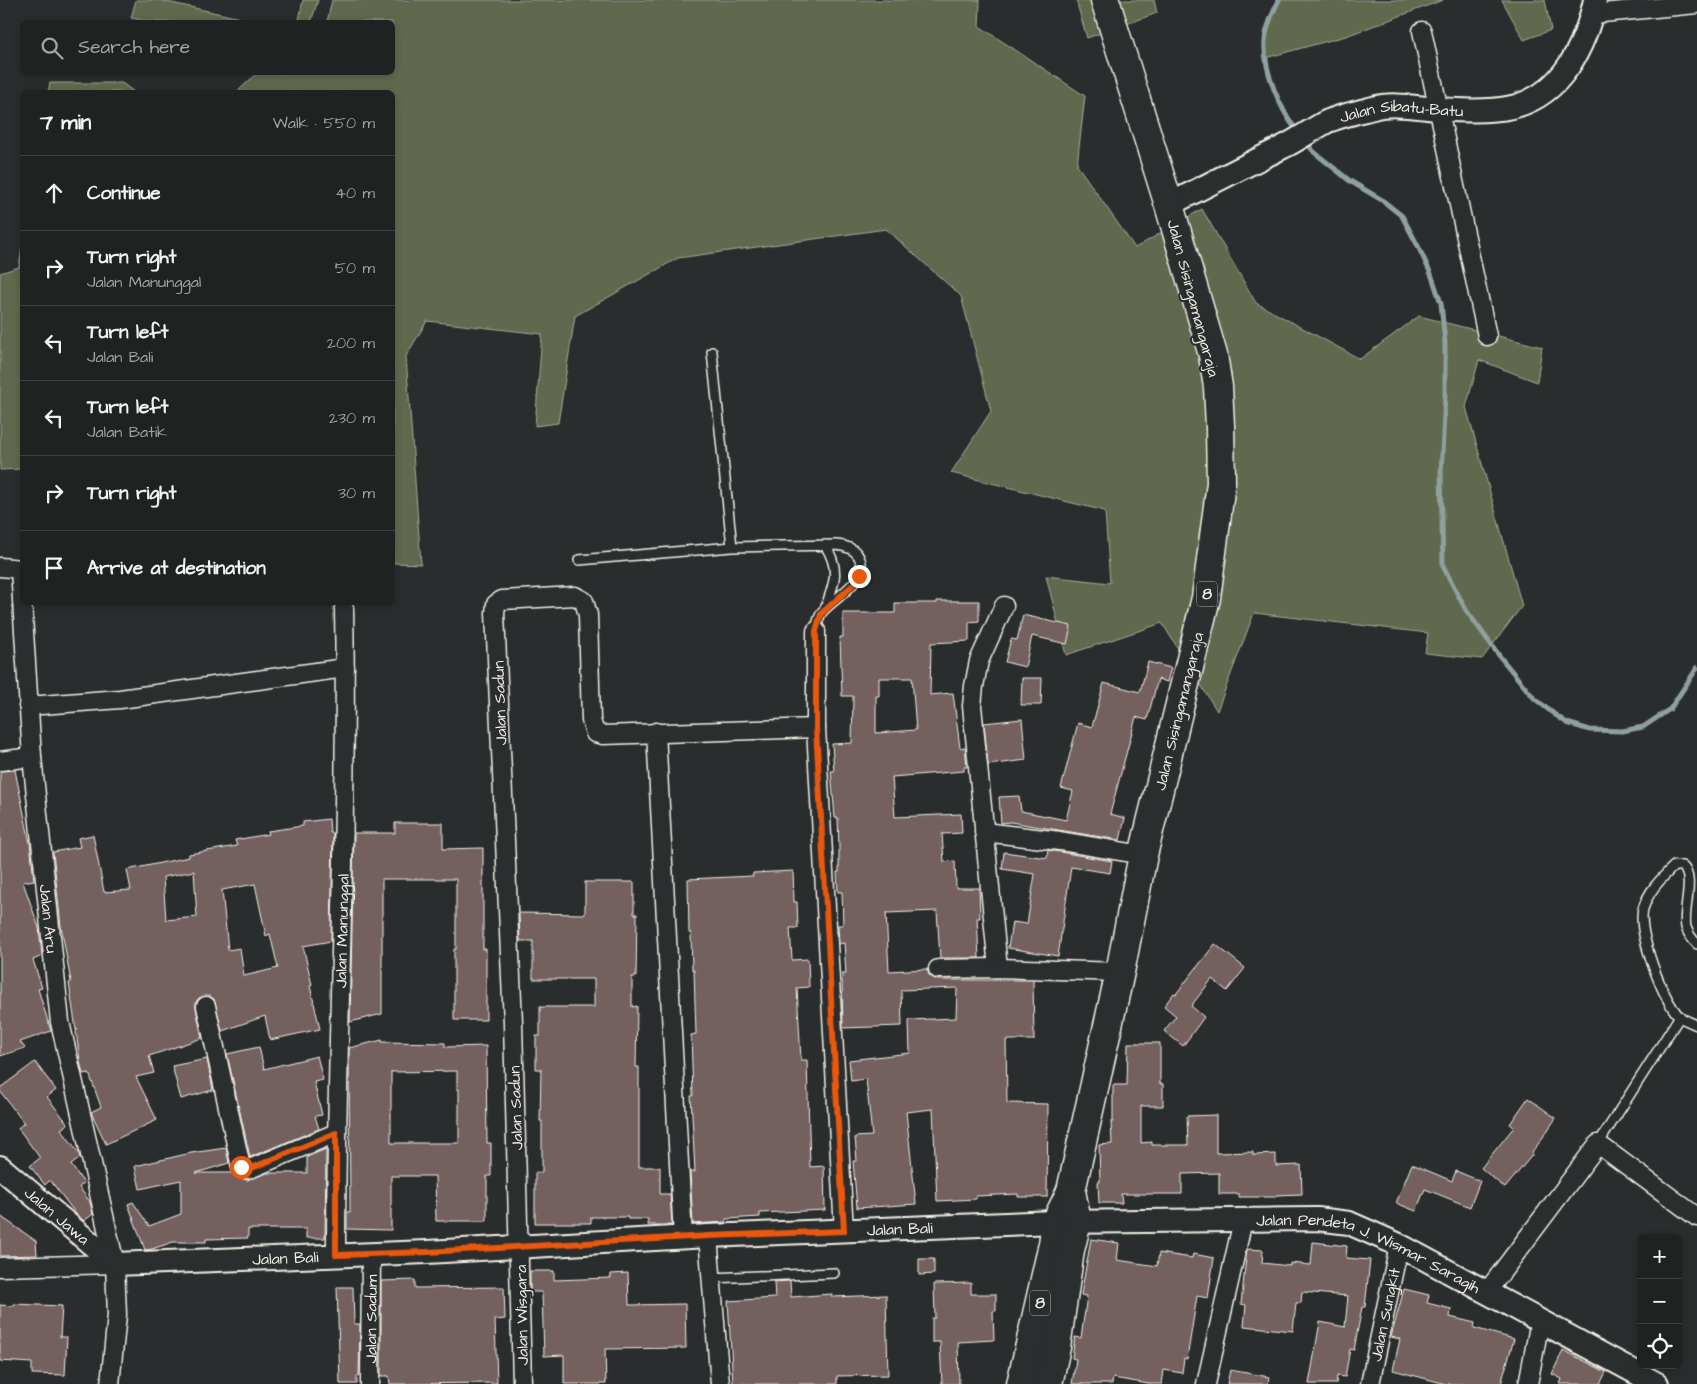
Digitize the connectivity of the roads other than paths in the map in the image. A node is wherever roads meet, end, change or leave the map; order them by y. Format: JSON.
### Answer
{"nodes":[{"id":1,"x":1105,"y":0,"type":"edge"},
{"id":2,"x":1697,"y":4,"type":"edge"},
{"id":3,"x":1594,"y":7,"type":"edge"},
{"id":4,"x":1422,"y":31,"type":"dead end"},
{"id":5,"x":1440,"y":109,"type":"junction"},
{"id":6,"x":1169,"y":205,"type":"junction"},
{"id":7,"x":1487,"y":336,"type":"dead end"},
{"id":8,"x":712,"y":352,"type":"dead end"},
{"id":9,"x":825,"y":545,"type":"junction"},
{"id":10,"x":732,"y":547,"type":"junction"},
{"id":11,"x":579,"y":560,"type":"dead end"},
{"id":12,"x":0,"y":567,"type":"edge"},
{"id":13,"x":20,"y":569,"type":"edge"},
{"id":14,"x":23,"y":605,"type":"edge"},
{"id":15,"x":1004,"y":606,"type":"dead end"},
{"id":16,"x":344,"y":608,"type":"dead end"},
{"id":17,"x":825,"y":610,"type":"junction"},
{"id":18,"x":816,"y":631,"type":"joint"},
{"id":19,"x":345,"y":668,"type":"junction"},
{"id":20,"x":28,"y":706,"type":"junction"},
{"id":21,"x":816,"y":728,"type":"junction"},
{"id":22,"x":656,"y":732,"type":"junction"},
{"id":23,"x":32,"y":757,"type":"junction"},
{"id":24,"x":0,"y":761,"type":"edge"},
{"id":25,"x":984,"y":832,"type":"junction"},
{"id":26,"x":1143,"y":855,"type":"junction"},
{"id":27,"x":1697,"y":944,"type":"edge"},
{"id":28,"x":998,"y":968,"type":"junction"},
{"id":29,"x":938,"y":969,"type":"dead end"},
{"id":30,"x":1120,"y":972,"type":"junction"},
{"id":31,"x":206,"y":1006,"type":"dead end"},
{"id":32,"x":1680,"y":1016,"type":"junction"},
{"id":33,"x":1697,"y":1025,"type":"edge"},
{"id":34,"x":336,"y":1133,"type":"junction"},
{"id":35,"x":1598,"y":1144,"type":"junction"},
{"id":36,"x":0,"y":1167,"type":"edge"},
{"id":37,"x":1697,"y":1217,"type":"edge"},
{"id":38,"x":1243,"y":1220,"type":"junction"},
{"id":39,"x":1066,"y":1222,"type":"junction"},
{"id":40,"x":844,"y":1231,"type":"junction"},
{"id":41,"x":708,"y":1236,"type":"junction"},
{"id":42,"x":683,"y":1238,"type":"junction"},
{"id":43,"x":1399,"y":1245,"type":"junction"},
{"id":44,"x":519,"y":1247,"type":"junction"},
{"id":45,"x":371,"y":1254,"type":"junction"},
{"id":46,"x":336,"y":1255,"type":"junction"},
{"id":47,"x":115,"y":1264,"type":"junction"},
{"id":48,"x":0,"y":1267,"type":"edge"},
{"id":49,"x":834,"y":1273,"type":"dead end"},
{"id":50,"x":712,"y":1278,"type":"junction"},
{"id":51,"x":1486,"y":1293,"type":"junction"},
{"id":52,"x":1540,"y":1321,"type":"junction"},
{"id":53,"x":110,"y":1384,"type":"edge"},
{"id":54,"x":370,"y":1384,"type":"edge"},
{"id":55,"x":522,"y":1384,"type":"edge"},
{"id":56,"x":720,"y":1384,"type":"edge"},
{"id":57,"x":1021,"y":1384,"type":"edge"},
{"id":58,"x":1048,"y":1384,"type":"edge"},
{"id":59,"x":1206,"y":1384,"type":"edge"},
{"id":60,"x":1370,"y":1384,"type":"edge"},
{"id":61,"x":1528,"y":1384,"type":"edge"},
{"id":62,"x":1657,"y":1384,"type":"edge"}],
"edges":[{"from":1,"to":6,"type":"highway","name":"Jalan Sisingamangaraja","number":"8"},
{"from":2,"to":3,"type":"street"},
{"from":3,"to":5,"type":"street","name":"Jalan Sibatu-Batu"},
{"from":4,"to":5,"type":"street"},
{"from":5,"to":6,"type":"street","name":"Jalan Sibatu-Batu"},
{"from":5,"to":7,"type":"street"},
{"from":6,"to":26,"type":"highway","name":"Jalan Sisingamangaraja","number":"8"},
{"from":8,"to":10,"type":"lane"},
{"from":9,"to":10,"type":"lane"},
{"from":9,"to":17,"type":"lane"},
{"from":9,"to":17,"type":"lane"},
{"from":10,"to":11,"type":"lane"},
{"from":12,"to":13,"type":"street"},
{"from":14,"to":20,"type":"street","name":"Jalan Aru"},
{"from":15,"to":25,"type":"street"},
{"from":16,"to":19,"type":"street","name":"Jalan Manunggal"},
{"from":17,"to":18,"type":"lane"},
{"from":18,"to":21,"type":"street"},
{"from":19,"to":20,"type":"street"},
{"from":19,"to":34,"type":"street","name":"Jalan Manunggal"},
{"from":20,"to":23,"type":"street","name":"Jalan Aru"},
{"from":21,"to":22,"type":"street","name":"Jalan Sadun"},
{"from":21,"to":40,"type":"street"},
{"from":22,"to":42,"type":"street"},
{"from":22,"to":44,"type":"street","name":"Jalan Sadun"},
{"from":23,"to":24,"type":"street"},
{"from":23,"to":47,"type":"street","name":"Jalan Aru"},
{"from":25,"to":26,"type":"street"},
{"from":25,"to":28,"type":"street"},
{"from":26,"to":30,"type":"highway","name":"Jalan Sisingamangaraja","number":"8"},
{"from":27,"to":32,"type":"lane"},
{"from":28,"to":29,"type":"street"},
{"from":28,"to":30,"type":"street"},
{"from":30,"to":39,"type":"highway","name":"Jalan Sisingamangaraja","number":"8"},
{"from":31,"to":34,"type":"street"},
{"from":32,"to":33,"type":"lane"},
{"from":32,"to":35,"type":"lane"},
{"from":34,"to":46,"type":"street","name":"Jalan Manunggal"},
{"from":35,"to":37,"type":"street"},
{"from":35,"to":51,"type":"street"},
{"from":36,"to":47,"type":"street","name":"Jalan Jawa"},
{"from":38,"to":39,"type":"street","name":"Jalan Pendeta J. Wismar Saragih"},
{"from":38,"to":43,"type":"street","name":"Jalan Pendeta J. Wismar Saragih"},
{"from":38,"to":59,"type":"street"},
{"from":39,"to":40,"type":"street","name":"Jalan Bali"},
{"from":39,"to":57,"type":"highway","number":"8"},
{"from":39,"to":58,"type":"highway","number":"8"},
{"from":40,"to":41,"type":"street","name":"Jalan Bali"},
{"from":41,"to":42,"type":"street","name":"Jalan Bali"},
{"from":41,"to":50,"type":"street"},
{"from":42,"to":44,"type":"street","name":"Jalan Bali"},
{"from":43,"to":51,"type":"street","name":"Jalan Pendeta J. Wismar Saragih"},
{"from":43,"to":60,"type":"street","name":"Jalan Sungkit"},
{"from":44,"to":45,"type":"street","name":"Jalan Bali"},
{"from":44,"to":55,"type":"street","name":"Jalan Wisgara"},
{"from":45,"to":46,"type":"street","name":"Jalan Bali"},
{"from":45,"to":54,"type":"street","name":"Jalan Sadum"},
{"from":46,"to":47,"type":"street","name":"Jalan Bali"},
{"from":47,"to":48,"type":"street"},
{"from":47,"to":53,"type":"street","name":"Jalan Aru"},
{"from":49,"to":50,"type":"lane"},
{"from":50,"to":56,"type":"street"},
{"from":51,"to":52,"type":"street","name":"Jalan Pendeta J. Wismar Saragih"},
{"from":52,"to":61,"type":"street"},
{"from":52,"to":62,"type":"street","name":"Jalan Pendeta J. Wismar Saragih"}]}
